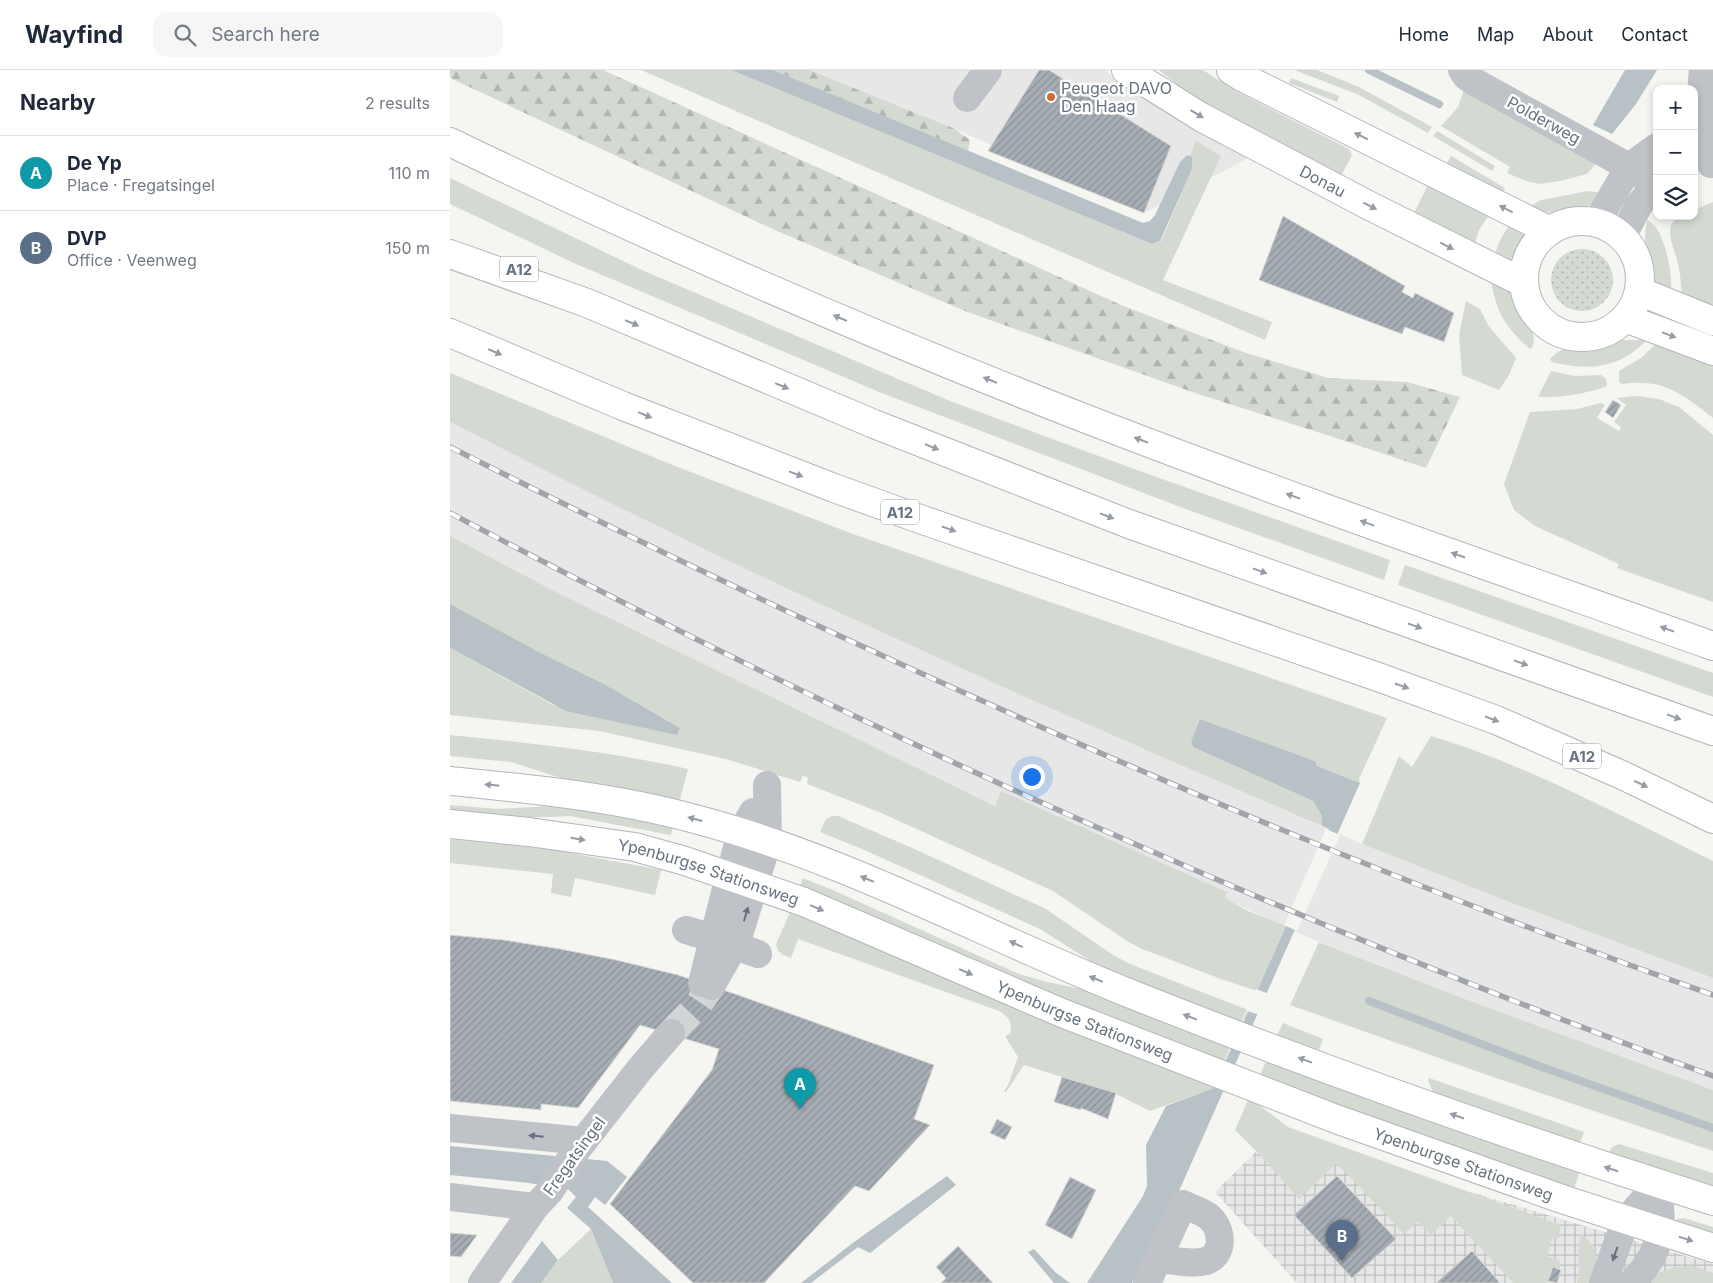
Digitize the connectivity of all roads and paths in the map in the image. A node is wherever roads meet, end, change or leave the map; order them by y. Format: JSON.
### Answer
{"nodes":[{"id":1,"x":988,"y":70,"type":"edge"},
{"id":2,"x":1126,"y":70,"type":"edge"},
{"id":3,"x":1231,"y":70,"type":"edge"},
{"id":4,"x":1462,"y":70,"type":"edge"},
{"id":5,"x":1703,"y":70,"type":"edge"},
{"id":6,"x":968,"y":98,"type":"dead end"},
{"id":7,"x":1703,"y":133,"type":"edge"},
{"id":8,"x":450,"y":142,"type":"edge"},
{"id":9,"x":1653,"y":150,"type":"edge"},
{"id":10,"x":1706,"y":165,"type":"edge"},
{"id":11,"x":1629,"y":167,"type":"junction"},
{"id":12,"x":1653,"y":182,"type":"edge"},
{"id":13,"x":1653,"y":188,"type":"edge"},
{"id":14,"x":1596,"y":223,"type":"junction"},
{"id":15,"x":1550,"y":231,"type":"junction"},
{"id":16,"x":450,"y":235,"type":"edge"},
{"id":17,"x":1622,"y":237,"type":"junction"},
{"id":18,"x":450,"y":254,"type":"edge"},
{"id":19,"x":1524,"y":283,"type":"junction"},
{"id":20,"x":1639,"y":291,"type":"junction"},
{"id":21,"x":588,"y":304,"type":"junction"},
{"id":22,"x":1626,"y":318,"type":"junction"},
{"id":23,"x":1713,"y":321,"type":"edge"},
{"id":24,"x":450,"y":333,"type":"edge"},
{"id":25,"x":1713,"y":351,"type":"edge"},
{"id":26,"x":1713,"y":646,"type":"edge"},
{"id":27,"x":1713,"y":731,"type":"edge"},
{"id":28,"x":450,"y":780,"type":"edge"},
{"id":29,"x":1713,"y":819,"type":"edge"},
{"id":30,"x":450,"y":824,"type":"edge"},
{"id":31,"x":742,"y":833,"type":"junction"},
{"id":32,"x":768,"y":841,"type":"junction"},
{"id":33,"x":728,"y":877,"type":"junction"},
{"id":34,"x":755,"y":885,"type":"junction"},
{"id":35,"x":686,"y":930,"type":"dead end"},
{"id":36,"x":735,"y":946,"type":"junction"},
{"id":37,"x":707,"y":984,"type":"tunnel mouth"},
{"id":38,"x":671,"y":1034,"type":"tunnel mouth"},
{"id":39,"x":450,"y":1128,"type":"edge"},
{"id":40,"x":580,"y":1147,"type":"junction"},
{"id":41,"x":1658,"y":1184,"type":"junction"},
{"id":42,"x":450,"y":1197,"type":"edge"},
{"id":43,"x":542,"y":1199,"type":"junction"},
{"id":44,"x":1713,"y":1202,"type":"edge"},
{"id":45,"x":1626,"y":1220,"type":"junction"},
{"id":46,"x":1661,"y":1231,"type":"junction"},
{"id":47,"x":1713,"y":1248,"type":"edge"},
{"id":48,"x":1159,"y":1259,"type":"dead end"},
{"id":49,"x":482,"y":1283,"type":"edge"},
{"id":50,"x":1147,"y":1283,"type":"edge"},
{"id":51,"x":1603,"y":1283,"type":"edge"},
{"id":52,"x":1632,"y":1283,"type":"edge"}],
"edges":[{"from":1,"to":6,"type":"street"},
{"from":2,"to":19,"type":"main road","name":"Donau","one_way":true},
{"from":15,"to":3,"type":"main road","one_way":true},
{"from":4,"to":11,"type":"street","name":"Polderweg"},
{"from":5,"to":7,"type":"street"},
{"from":7,"to":10,"type":"street"},
{"from":26,"to":8,"type":"main road","one_way":true},
{"from":9,"to":11,"type":"street"},
{"from":11,"to":12,"type":"street","name":"Polderweg"},
{"from":11,"to":14,"type":"street"},
{"from":13,"to":17,"type":"street"},
{"from":14,"to":15,"type":"main road"},
{"from":14,"to":17,"type":"main road"},
{"from":15,"to":19,"type":"main road"},
{"from":16,"to":21,"type":"main road","number":"A12"},
{"from":17,"to":20,"type":"main road"},
{"from":18,"to":21,"type":"main road"},
{"from":19,"to":22,"type":"main road"},
{"from":20,"to":22,"type":"main road"},
{"from":20,"to":23,"type":"main road"},
{"from":21,"to":27,"type":"main road","number":"A12","one_way":true},
{"from":22,"to":25,"type":"main road","one_way":true},
{"from":24,"to":29,"type":"main road","number":"A12","one_way":true},
{"from":31,"to":28,"type":"main road","one_way":true},
{"from":30,"to":33,"type":"main road","name":"Ypenburgse Stationsweg","one_way":true},
{"from":31,"to":32,"type":"main road"},
{"from":31,"to":32,"type":"street"},
{"from":31,"to":33,"type":"street"},
{"from":32,"to":34,"type":"street"},
{"from":41,"to":32,"type":"main road","one_way":true},
{"from":33,"to":34,"type":"main road","name":"Ypenburgse Stationsweg"},
{"from":33,"to":36,"type":"street"},
{"from":36,"to":34,"type":"street","one_way":true},
{"from":34,"to":45,"type":"main road","name":"Ypenburgse Stationsweg","one_way":true},
{"from":35,"to":36,"type":"street"},
{"from":36,"to":37,"type":"street"},
{"from":38,"to":40,"type":"street","name":"Fregatsingel"},
{"from":40,"to":39,"type":"street","one_way":true},
{"from":40,"to":43,"type":"street","name":"Fregatsingel"},
{"from":41,"to":44,"type":"main road"},
{"from":41,"to":45,"type":"street"},
{"from":41,"to":46,"type":"street"},
{"from":42,"to":43,"type":"street"},
{"from":43,"to":49,"type":"street","name":"Fregatsingel"},
{"from":45,"to":46,"type":"main road","name":"Ypenburgse Stationsweg"},
{"from":45,"to":51,"type":"street","one_way":true},
{"from":46,"to":47,"type":"main road","name":"Ypenburgse Stationsweg","one_way":true},
{"from":46,"to":52,"type":"street"},
{"from":48,"to":50,"type":"street"}]}
